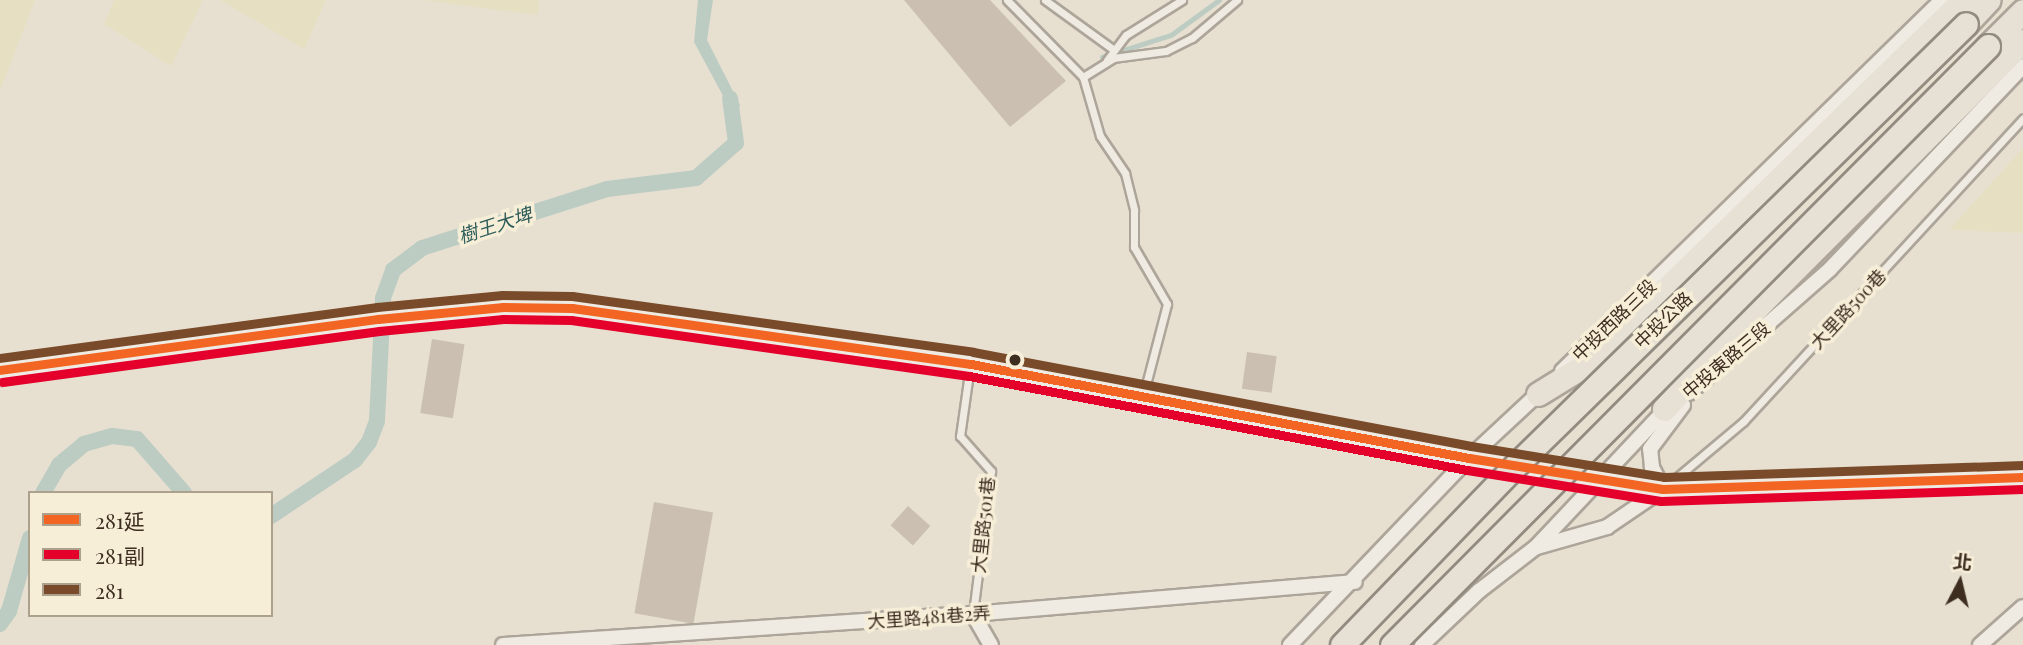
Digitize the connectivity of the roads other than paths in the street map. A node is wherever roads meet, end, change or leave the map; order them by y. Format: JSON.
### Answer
{"nodes":[{"id":1,"x":1007,"y":0,"type":"edge"},
{"id":2,"x":1045,"y":0,"type":"edge"},
{"id":3,"x":1182,"y":0,"type":"edge"},
{"id":4,"x":1237,"y":0,"type":"edge"},
{"id":5,"x":1941,"y":0,"type":"edge"},
{"id":6,"x":1963,"y":0,"type":"edge"},
{"id":7,"x":1988,"y":0,"type":"edge"},
{"id":8,"x":2023,"y":11,"type":"edge"},
{"id":9,"x":2023,"y":41,"type":"edge"},
{"id":10,"x":1114,"y":50,"type":"junction"},
{"id":11,"x":1102,"y":66,"type":"junction"},
{"id":12,"x":2023,"y":66,"type":"edge"},
{"id":13,"x":1083,"y":77,"type":"junction"},
{"id":14,"x":2023,"y":119,"type":"edge"},
{"id":15,"x":971,"y":364,"type":"junction"},
{"id":16,"x":0,"y":370,"type":"edge"},
{"id":17,"x":1701,"y":385,"type":"junction"},
{"id":18,"x":1538,"y":394,"type":"junction"},
{"id":19,"x":1143,"y":395,"type":"junction"},
{"id":20,"x":1664,"y":409,"type":"junction"},
{"id":21,"x":1469,"y":458,"type":"junction"},
{"id":22,"x":2023,"y":477,"type":"edge"},
{"id":23,"x":1601,"y":479,"type":"junction"},
{"id":24,"x":1663,"y":489,"type":"junction"},
{"id":25,"x":1536,"y":547,"type":"junction"},
{"id":26,"x":1355,"y":582,"type":"junction"},
{"id":27,"x":2023,"y":607,"type":"edge"},
{"id":28,"x":973,"y":614,"type":"junction"},
{"id":29,"x":503,"y":645,"type":"edge"},
{"id":30,"x":991,"y":645,"type":"edge"},
{"id":31,"x":1290,"y":645,"type":"edge"},
{"id":32,"x":1342,"y":645,"type":"edge"},
{"id":33,"x":1392,"y":645,"type":"edge"},
{"id":34,"x":1422,"y":645,"type":"edge"},
{"id":35,"x":1980,"y":645,"type":"edge"}],
"edges":[{"from":1,"to":13,"type":"lane"},
{"from":2,"to":10,"type":"lane"},
{"from":3,"to":10,"type":"lane"},
{"from":4,"to":11,"type":"lane"},
{"from":5,"to":18,"type":"street","name":"中投西路三段"},
{"from":6,"to":18,"type":"main road"},
{"from":7,"to":32,"type":"main road","name":"中投公路","bridge":true},
{"from":8,"to":33,"type":"main road","name":"中投公路","bridge":true},
{"from":9,"to":20,"type":"main road"},
{"from":10,"to":11,"type":"lane"},
{"from":11,"to":13,"type":"lane"},
{"from":12,"to":17,"type":"street","name":"中投東路三段"},
{"from":13,"to":19,"type":"lane"},
{"from":14,"to":24,"type":"lane","name":"大里路500巷"},
{"from":15,"to":16,"type":"street"},
{"from":15,"to":19,"type":"street"},
{"from":15,"to":28,"type":"lane","name":"大里路501巷"},
{"from":17,"to":20,"type":"street","name":"中投東路三段"},
{"from":17,"to":24,"type":"street"},
{"from":18,"to":21,"type":"street","name":"中投西路三段"},
{"from":19,"to":21,"type":"street"},
{"from":20,"to":23,"type":"street","name":"中投東路三段"},
{"from":21,"to":23,"type":"street"},
{"from":21,"to":26,"type":"street","name":"中投西路三段"},
{"from":22,"to":24,"type":"street"},
{"from":23,"to":24,"type":"street"},
{"from":23,"to":25,"type":"street","name":"中投東路三段"},
{"from":24,"to":25,"type":"street"},
{"from":25,"to":34,"type":"street","name":"中投東路三段"},
{"from":26,"to":28,"type":"street","name":"大里路481巷2弄"},
{"from":26,"to":31,"type":"street","name":"中投西路三段"},
{"from":27,"to":35,"type":"street"},
{"from":28,"to":29,"type":"street","name":"大里路481巷2弄"},
{"from":28,"to":30,"type":"street"}]}
